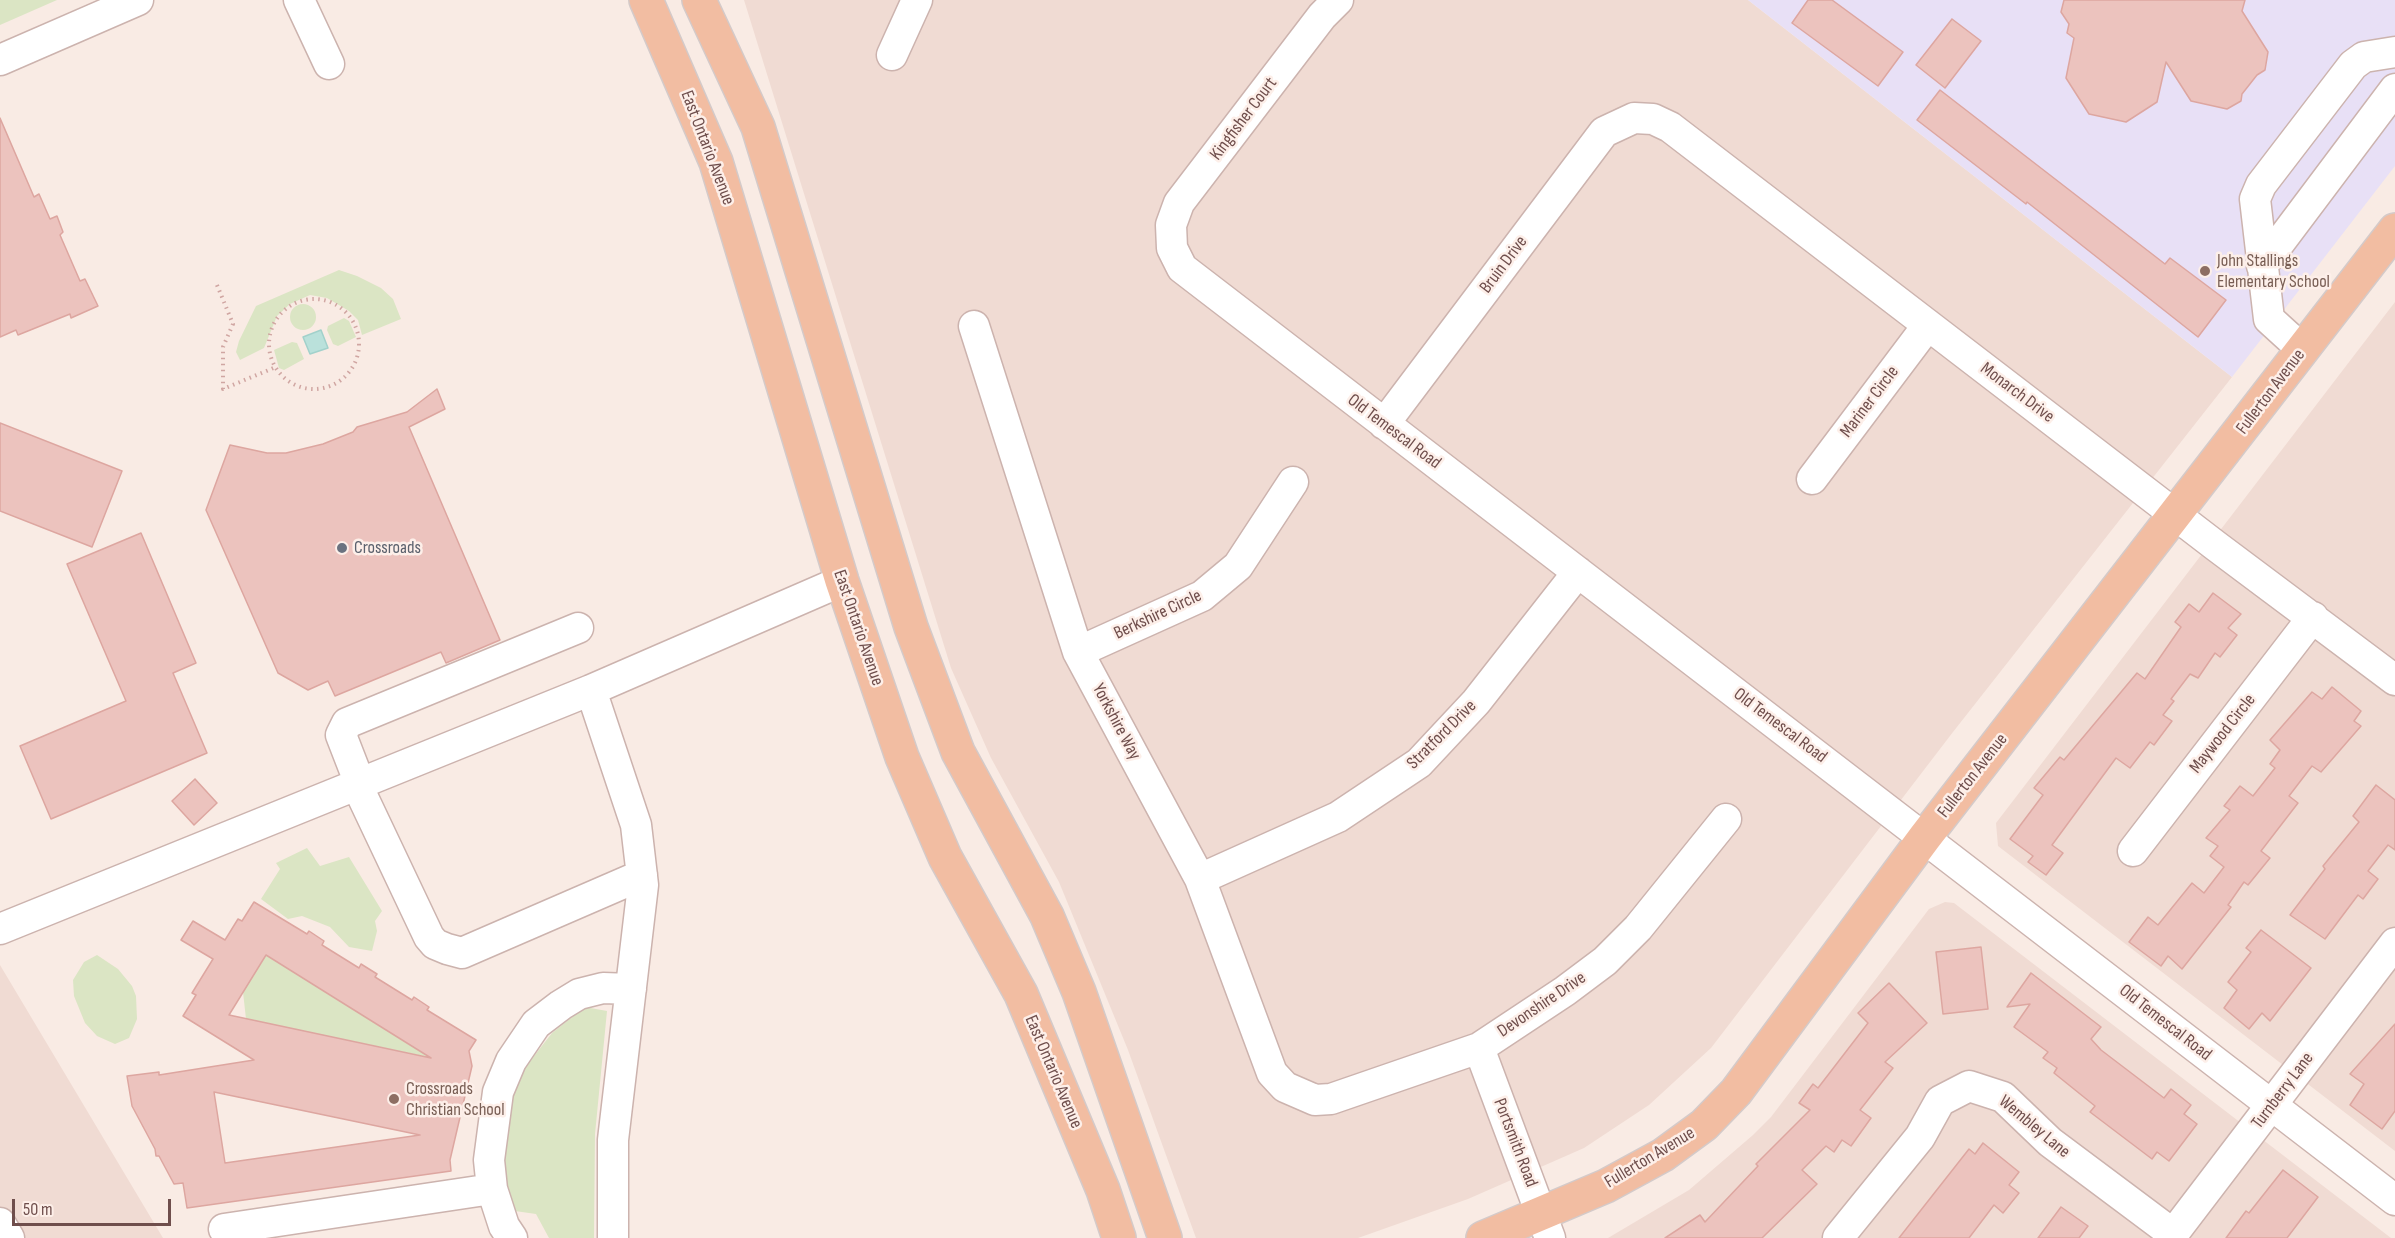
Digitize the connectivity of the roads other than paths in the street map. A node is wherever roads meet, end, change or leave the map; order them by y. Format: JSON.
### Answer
{"nodes":[{"id":1,"x":138,"y":0,"type":"edge"},
{"id":2,"x":299,"y":0,"type":"edge"},
{"id":3,"x":646,"y":0,"type":"edge"},
{"id":4,"x":699,"y":0,"type":"edge"},
{"id":5,"x":917,"y":0,"type":"edge"},
{"id":6,"x":1338,"y":0,"type":"edge"},
{"id":7,"x":2395,"y":52,"type":"edge"},
{"id":8,"x":892,"y":55,"type":"dead end"},
{"id":9,"x":0,"y":60,"type":"edge"},
{"id":10,"x":328,"y":64,"type":"dead end"},
{"id":11,"x":2395,"y":89,"type":"edge"},
{"id":12,"x":1634,"y":118,"type":"joint"},
{"id":13,"x":2395,"y":230,"type":"edge"},
{"id":14,"x":1172,"y":248,"type":"joint"},
{"id":15,"x":2262,"y":266,"type":"junction"},
{"id":16,"x":1928,"y":325,"type":"junction"},
{"id":17,"x":974,"y":326,"type":"dead end"},
{"id":18,"x":2303,"y":350,"type":"junction"},
{"id":19,"x":1384,"y":424,"type":"junction"},
{"id":20,"x":1812,"y":479,"type":"dead end"},
{"id":21,"x":1293,"y":482,"type":"dead end"},
{"id":22,"x":2178,"y":514,"type":"junction"},
{"id":23,"x":1578,"y":572,"type":"junction"},
{"id":24,"x":831,"y":585,"type":"junction"},
{"id":25,"x":2313,"y":617,"type":"junction"},
{"id":26,"x":578,"y":628,"type":"dead end"},
{"id":27,"x":1078,"y":652,"type":"junction"},
{"id":28,"x":2395,"y":680,"type":"edge"},
{"id":29,"x":591,"y":690,"type":"junction"},
{"id":30,"x":358,"y":784,"type":"junction"},
{"id":31,"x":1726,"y":819,"type":"dead end"},
{"id":32,"x":1925,"y":837,"type":"junction"},
{"id":33,"x":2133,"y":851,"type":"dead end"},
{"id":34,"x":642,"y":875,"type":"junction"},
{"id":35,"x":1200,"y":879,"type":"junction"},
{"id":36,"x":1,"y":927,"type":"edge"},
{"id":37,"x":2395,"y":943,"type":"edge"},
{"id":38,"x":631,"y":989,"type":"junction"},
{"id":39,"x":1479,"y":1047,"type":"junction"},
{"id":40,"x":1300,"y":1096,"type":"joint"},
{"id":41,"x":2271,"y":1105,"type":"junction"},
{"id":42,"x":492,"y":1189,"type":"junction"},
{"id":43,"x":2395,"y":1200,"type":"edge"},
{"id":44,"x":0,"y":1223,"type":"edge"},
{"id":45,"x":1546,"y":1227,"type":"edge"},
{"id":46,"x":224,"y":1228,"type":"dead end"},
{"id":47,"x":2171,"y":1236,"type":"edge"},
{"id":48,"x":9,"y":1238,"type":"edge"},
{"id":49,"x":512,"y":1238,"type":"edge"},
{"id":50,"x":613,"y":1238,"type":"edge"},
{"id":51,"x":1119,"y":1238,"type":"edge"},
{"id":52,"x":1165,"y":1238,"type":"edge"},
{"id":53,"x":1483,"y":1238,"type":"edge"},
{"id":54,"x":1838,"y":1238,"type":"edge"}],
"edges":[{"from":1,"to":9,"type":"street"},
{"from":2,"to":10,"type":"street"},
{"from":3,"to":24,"type":"main road","name":"East Ontario Avenue"},
{"from":4,"to":52,"type":"main road"},
{"from":5,"to":8,"type":"street"},
{"from":6,"to":14,"type":"street","name":"Kingfisher Court"},
{"from":7,"to":15,"type":"street"},
{"from":11,"to":15,"type":"street"},
{"from":12,"to":16,"type":"street","name":"Monarch Drive"},
{"from":12,"to":19,"type":"street","name":"Bruin Drive"},
{"from":13,"to":18,"type":"main road","name":"Fullerton Avenue"},
{"from":14,"to":19,"type":"street","name":"Old Temescal Road"},
{"from":15,"to":18,"type":"street"},
{"from":16,"to":20,"type":"street","name":"Mariner Circle"},
{"from":16,"to":22,"type":"street","name":"Monarch Drive"},
{"from":17,"to":27,"type":"street","name":"Yorkshire Way"},
{"from":18,"to":22,"type":"main road","name":"Fullerton Avenue"},
{"from":19,"to":23,"type":"street","name":"Old Temescal Road"},
{"from":21,"to":27,"type":"street","name":"Berkshire Circle"},
{"from":22,"to":25,"type":"street","name":"Monarch Drive"},
{"from":22,"to":32,"type":"main road","name":"Fullerton Avenue"},
{"from":23,"to":32,"type":"street","name":"Old Temescal Road"},
{"from":23,"to":35,"type":"street","name":"Stratford Drive"},
{"from":24,"to":29,"type":"street"},
{"from":24,"to":51,"type":"main road","name":"East Ontario Avenue"},
{"from":25,"to":28,"type":"street","name":"Monarch Drive"},
{"from":25,"to":33,"type":"street","name":"Maywood Circle"},
{"from":26,"to":30,"type":"street"},
{"from":27,"to":35,"type":"street","name":"Yorkshire Way"},
{"from":29,"to":30,"type":"street"},
{"from":29,"to":34,"type":"street"},
{"from":30,"to":34,"type":"street"},
{"from":30,"to":36,"type":"street"},
{"from":31,"to":39,"type":"street","name":"Devonshire Drive"},
{"from":32,"to":41,"type":"street","name":"Old Temescal Road"},
{"from":32,"to":45,"type":"main road","name":"Fullerton Avenue"},
{"from":34,"to":38,"type":"street"},
{"from":35,"to":40,"type":"street","name":"Yorkshire Way"},
{"from":37,"to":41,"type":"street","name":"Turnberry Lane"},
{"from":38,"to":42,"type":"street"},
{"from":38,"to":50,"type":"street"},
{"from":39,"to":40,"type":"street","name":"Devonshire Drive"},
{"from":39,"to":45,"type":"street","name":"Portsmith Road"},
{"from":41,"to":43,"type":"street","name":"Old Temescal Road"},
{"from":41,"to":47,"type":"street","name":"Turnberry Lane"},
{"from":42,"to":46,"type":"street"},
{"from":42,"to":49,"type":"street"},
{"from":44,"to":48,"type":"street"},
{"from":45,"to":53,"type":"main road","name":"Fullerton Avenue"},
{"from":47,"to":54,"type":"street","name":"Wembley Lane"}]}
